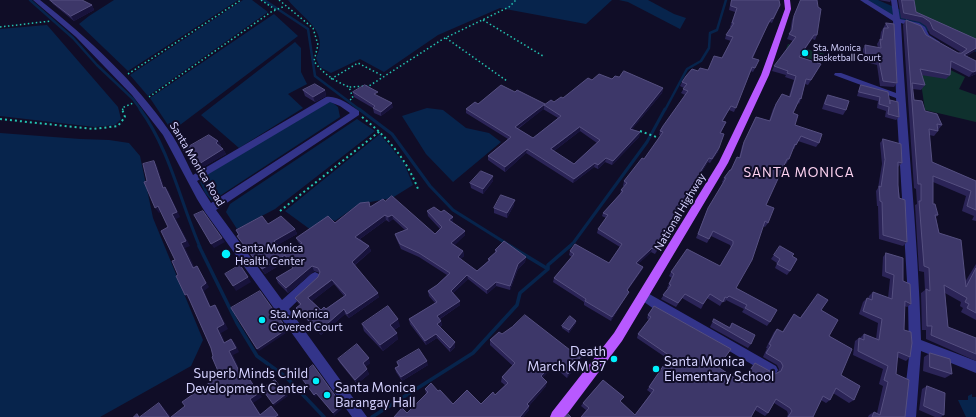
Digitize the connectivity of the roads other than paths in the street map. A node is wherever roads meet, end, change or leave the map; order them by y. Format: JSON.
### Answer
{"nodes":[{"id":1,"x":36,"y":0,"type":"edge"},
{"id":2,"x":787,"y":0,"type":"edge"},
{"id":3,"x":863,"y":0,"type":"edge"},
{"id":4,"x":894,"y":0,"type":"edge"},
{"id":5,"x":897,"y":20,"type":"junction"},
{"id":6,"x":945,"y":47,"type":"edge"},
{"id":7,"x":838,"y":75,"type":"dead end"},
{"id":8,"x":900,"y":97,"type":"junction"},
{"id":9,"x":192,"y":180,"type":"junction"},
{"id":10,"x":209,"y":209,"type":"junction"},
{"id":11,"x":315,"y":277,"type":"dead end"},
{"id":12,"x":644,"y":296,"type":"junction"},
{"id":13,"x":282,"y":308,"type":"junction"},
{"id":14,"x":914,"y":343,"type":"junction"},
{"id":15,"x":976,"y":368,"type":"edge"},
{"id":16,"x":772,"y":370,"type":"dead end"},
{"id":17,"x":360,"y":417,"type":"edge"},
{"id":18,"x":557,"y":417,"type":"edge"},
{"id":19,"x":909,"y":417,"type":"edge"}],
"edges":[{"from":1,"to":9,"type":"street","name":"Santa Monica Road"},
{"from":2,"to":12,"type":"main road","name":"National Highway"},
{"from":3,"to":5,"type":"street"},
{"from":4,"to":5,"type":"street"},
{"from":5,"to":6,"type":"street"},
{"from":5,"to":8,"type":"street"},
{"from":7,"to":8,"type":"street"},
{"from":8,"to":14,"type":"street"},
{"from":9,"to":10,"type":"street","name":"Santa Monica Road"},
{"from":9,"to":10,"type":"street"},
{"from":10,"to":13,"type":"street","name":"Santa Monica Road"},
{"from":11,"to":13,"type":"street"},
{"from":12,"to":16,"type":"street"},
{"from":12,"to":18,"type":"main road","name":"National Highway"},
{"from":13,"to":17,"type":"street","name":"Santa Monica Road"},
{"from":14,"to":15,"type":"street"},
{"from":14,"to":19,"type":"street"}]}
